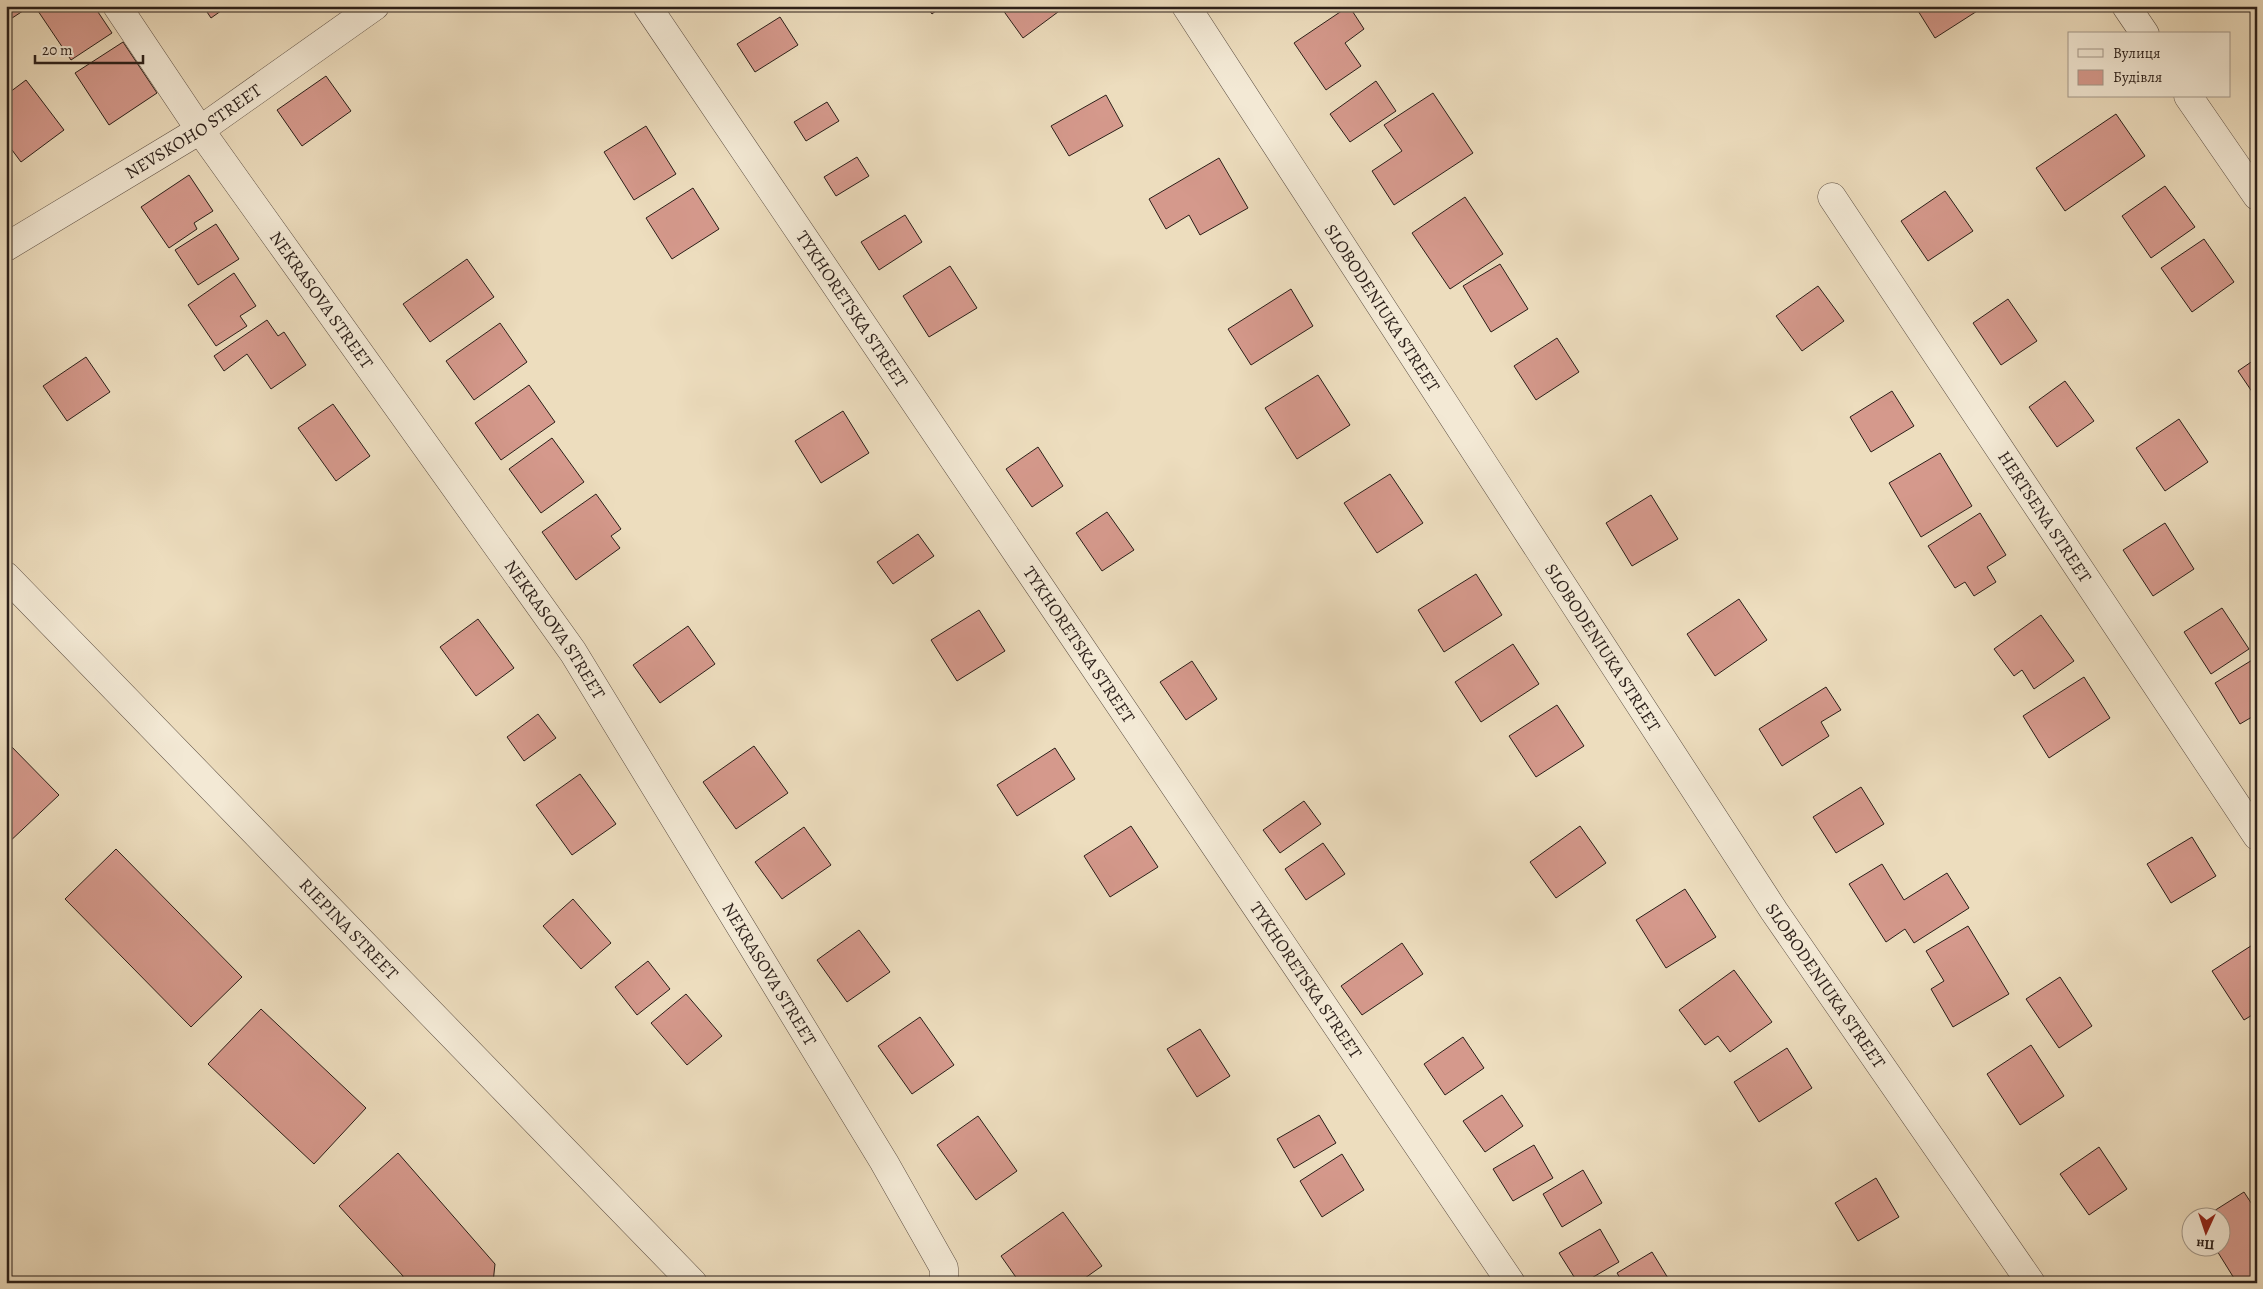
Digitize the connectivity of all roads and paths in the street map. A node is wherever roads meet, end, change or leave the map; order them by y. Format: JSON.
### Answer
{"nodes":[{"id":1,"x":117,"y":6,"type":"edge"},
{"id":2,"x":375,"y":6,"type":"edge"},
{"id":3,"x":647,"y":6,"type":"edge"},
{"id":4,"x":1186,"y":6,"type":"edge"},
{"id":5,"x":2126,"y":6,"type":"edge"},
{"id":6,"x":2144,"y":32,"type":"edge"},
{"id":7,"x":2189,"y":98,"type":"edge"},
{"id":8,"x":200,"y":130,"type":"junction"},
{"id":9,"x":2257,"y":196,"type":"edge"},
{"id":10,"x":1832,"y":197,"type":"dead end"},
{"id":11,"x":6,"y":247,"type":"edge"},
{"id":12,"x":6,"y":576,"type":"edge"},
{"id":13,"x":2257,"y":836,"type":"edge"},
{"id":14,"x":693,"y":1283,"type":"edge"},
{"id":15,"x":944,"y":1283,"type":"edge"},
{"id":16,"x":1511,"y":1283,"type":"edge"},
{"id":17,"x":2031,"y":1283,"type":"edge"}],
"edges":[{"from":1,"to":8,"type":"street","name":"NEKRASOVA STREET"},
{"from":2,"to":8,"type":"street","name":"NEVSKOHO STREET"},
{"from":3,"to":16,"type":"street","name":"TYKHORETSKA STREET"},
{"from":4,"to":17,"type":"street","name":"SLOBODENIUKA STREET"},
{"from":5,"to":6,"type":"street"},
{"from":7,"to":9,"type":"street"},
{"from":8,"to":11,"type":"street","name":"NEVSKOHO STREET"},
{"from":8,"to":15,"type":"street","name":"NEKRASOVA STREET"},
{"from":10,"to":13,"type":"street","name":"HERTSENA STREET"},
{"from":12,"to":14,"type":"street","name":"RIEPINA STREET"}]}
